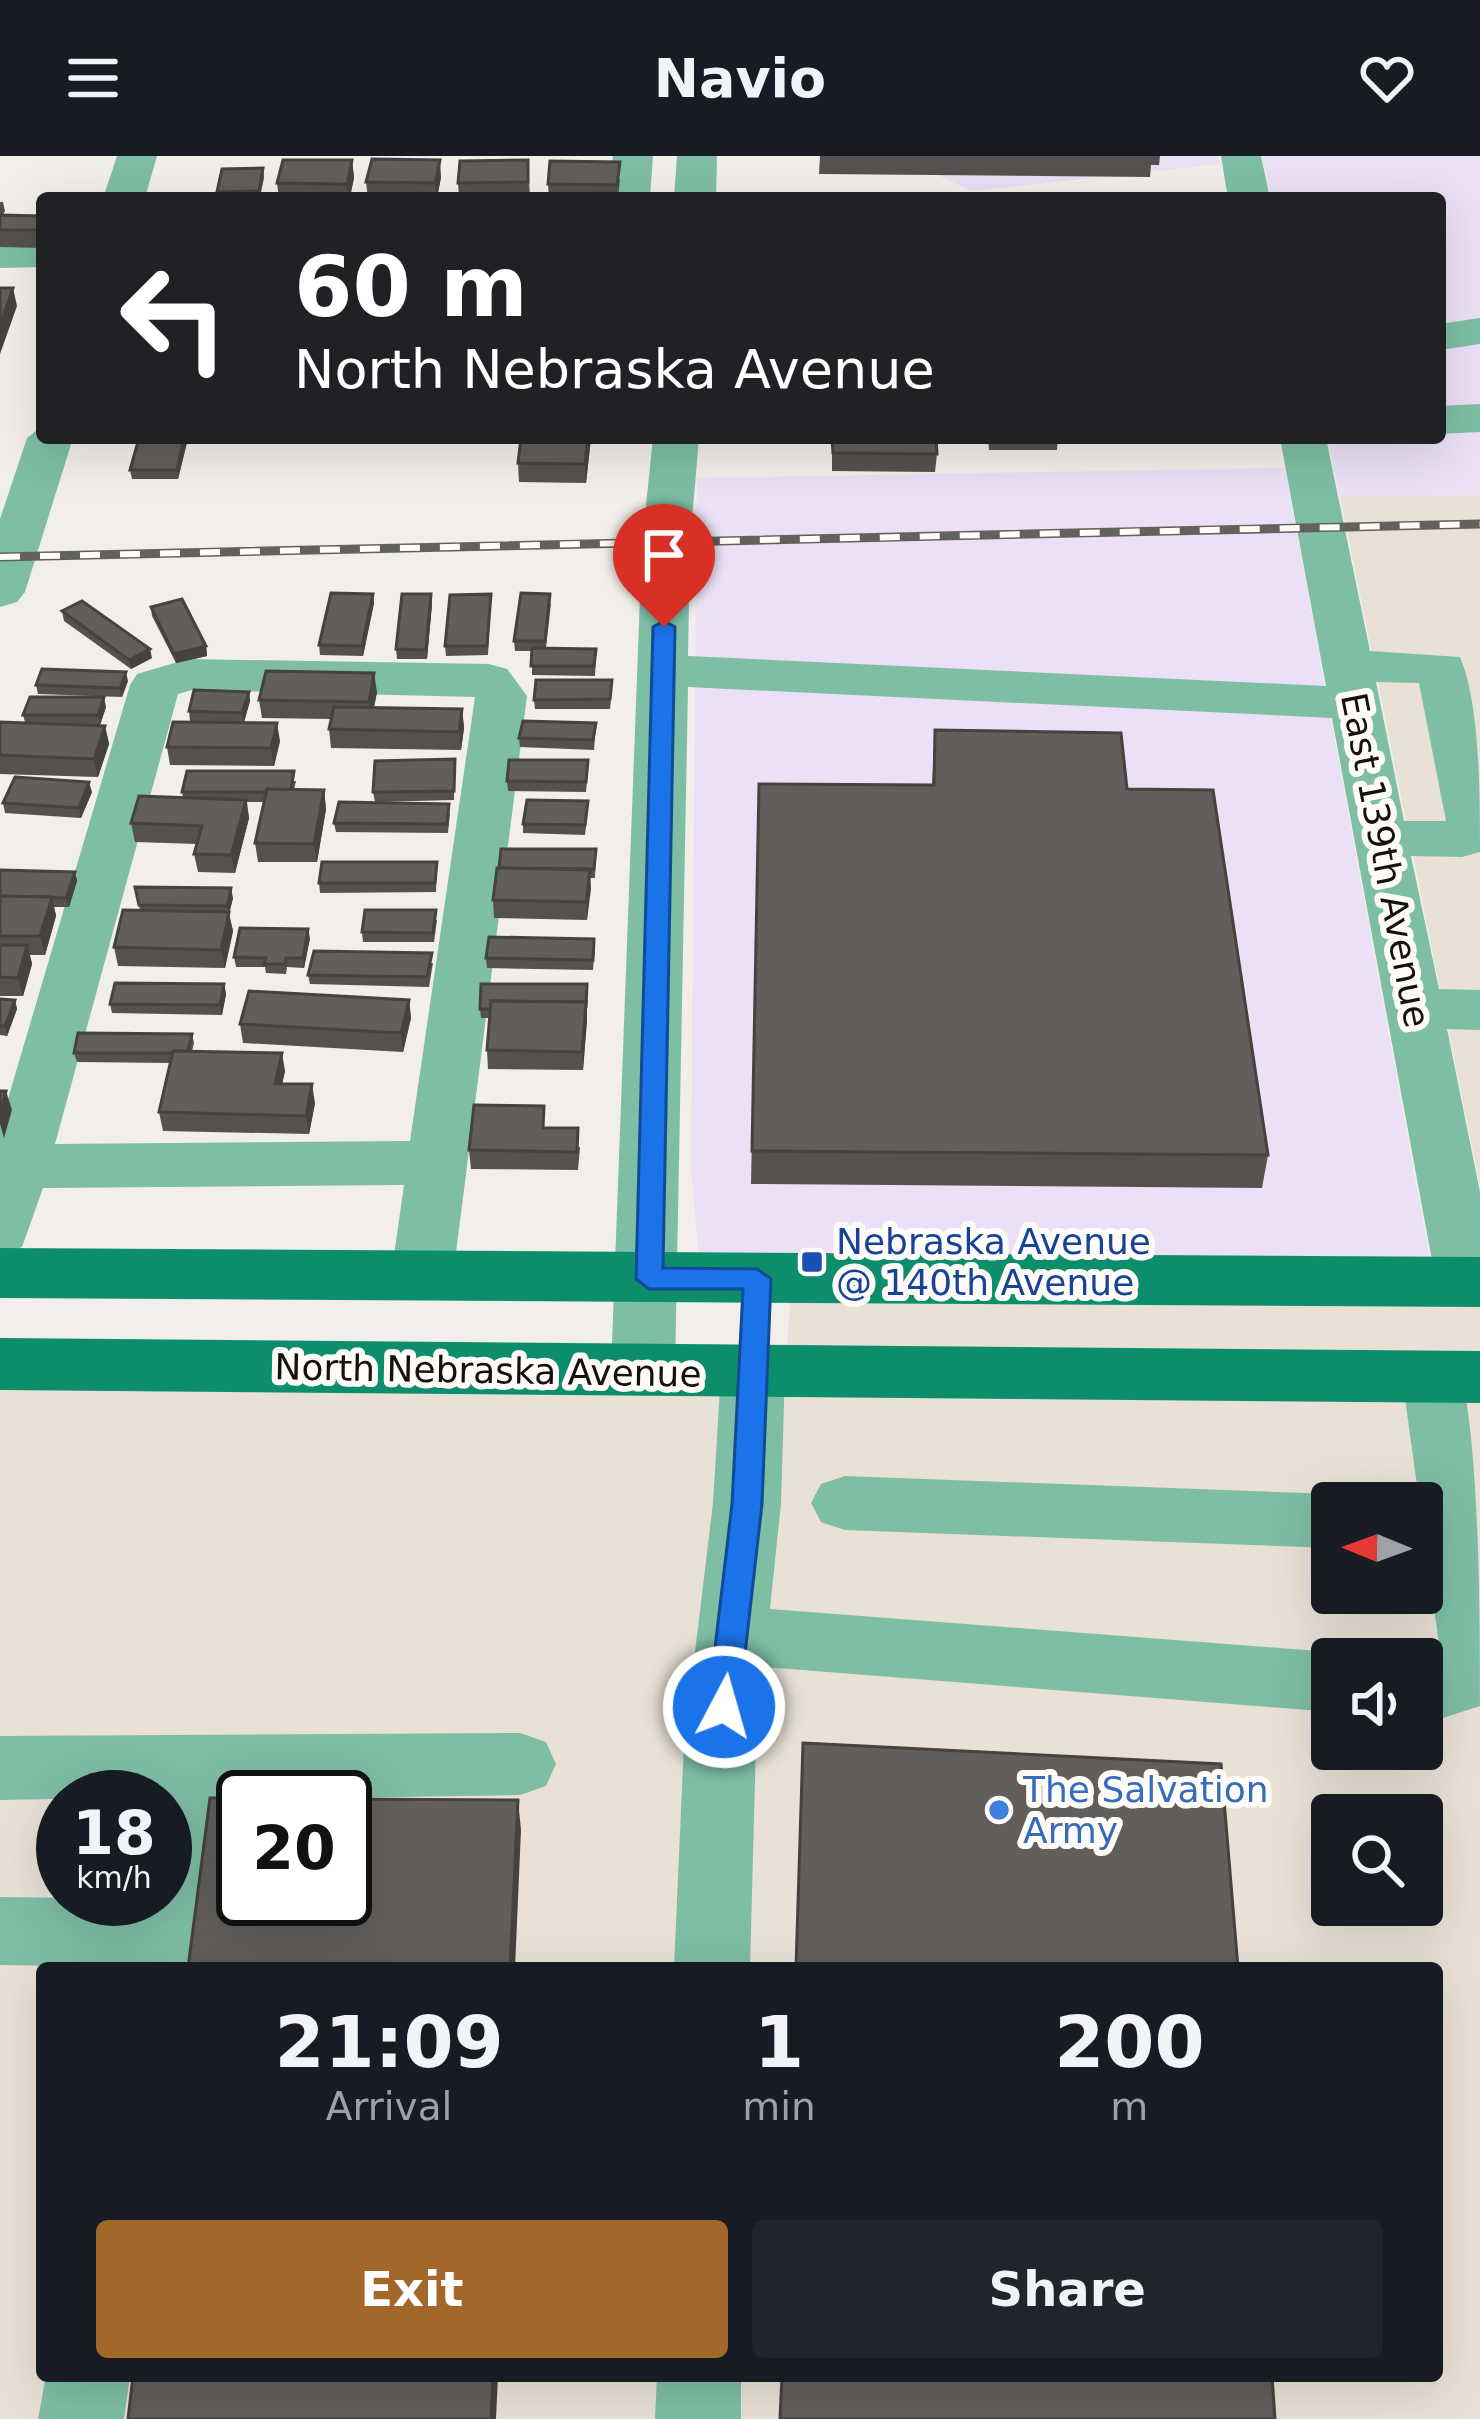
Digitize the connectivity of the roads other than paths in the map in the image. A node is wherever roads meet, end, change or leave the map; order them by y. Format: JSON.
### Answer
{"nodes":[{"id":1,"x":137,"y":156,"type":"edge"},
{"id":2,"x":633,"y":156,"type":"edge"},
{"id":3,"x":697,"y":156,"type":"edge"},
{"id":4,"x":1240,"y":156,"type":"edge"},
{"id":5,"x":126,"y":192,"type":"edge"},
{"id":6,"x":630,"y":192,"type":"edge"},
{"id":7,"x":694,"y":192,"type":"edge"},
{"id":8,"x":1249,"y":192,"type":"edge"},
{"id":9,"x":36,"y":254,"type":"edge"},
{"id":10,"x":0,"y":255,"type":"edge"},
{"id":11,"x":1480,"y":297,"type":"edge"},
{"id":12,"x":1446,"y":300,"type":"edge"},
{"id":13,"x":1480,"y":332,"type":"edge"},
{"id":14,"x":1446,"y":337,"type":"edge"},
{"id":15,"x":1480,"y":418,"type":"edge"},
{"id":16,"x":1446,"y":419,"type":"edge"},
{"id":17,"x":48,"y":444,"type":"edge"},
{"id":18,"x":675,"y":444,"type":"edge"},
{"id":19,"x":1304,"y":444,"type":"edge"},
{"id":20,"x":0,"y":592,"type":"edge"},
{"id":21,"x":1461,"y":667,"type":"edge"},
{"id":22,"x":663,"y":670,"type":"junction"},
{"id":23,"x":1353,"y":685,"type":"junction"},
{"id":24,"x":1382,"y":838,"type":"junction"},
{"id":25,"x":1414,"y":1008,"type":"junction"},
{"id":26,"x":1480,"y":1010,"type":"edge"},
{"id":27,"x":437,"y":1162,"type":"junction"},
{"id":28,"x":18,"y":1166,"type":"junction"},
{"id":29,"x":0,"y":1231,"type":"edge"},
{"id":30,"x":0,"y":1273,"type":"edge"},
{"id":31,"x":422,"y":1276,"type":"junction"},
{"id":32,"x":649,"y":1279,"type":"junction"},
{"id":33,"x":757,"y":1279,"type":"junction"},
{"id":34,"x":1473,"y":1282,"type":"edge"},
{"id":35,"x":0,"y":1364,"type":"edge"},
{"id":36,"x":643,"y":1372,"type":"junction"},
{"id":37,"x":753,"y":1372,"type":"junction"},
{"id":38,"x":1457,"y":1377,"type":"edge"},
{"id":39,"x":845,"y":1503,"type":"dead end"},
{"id":40,"x":1311,"y":1520,"type":"edge"},
{"id":41,"x":1454,"y":1525,"type":"edge"},
{"id":42,"x":732,"y":1635,"type":"junction"},
{"id":43,"x":1311,"y":1680,"type":"edge"},
{"id":44,"x":1443,"y":1688,"type":"edge"},
{"id":45,"x":520,"y":1764,"type":"dead end"},
{"id":46,"x":0,"y":1768,"type":"edge"},
{"id":47,"x":152,"y":1769,"type":"junction"},
{"id":48,"x":0,"y":1931,"type":"edge"},
{"id":49,"x":158,"y":1950,"type":"edge"},
{"id":50,"x":712,"y":1962,"type":"edge"},
{"id":51,"x":87,"y":2382,"type":"edge"},
{"id":52,"x":699,"y":2382,"type":"edge"},
{"id":53,"x":81,"y":2419,"type":"edge"},
{"id":54,"x":698,"y":2419,"type":"edge"}],
"edges":[{"from":1,"to":5,"type":"street"},
{"from":2,"to":6,"type":"street"},
{"from":3,"to":7,"type":"street"},
{"from":4,"to":8,"type":"street"},
{"from":9,"to":10,"type":"street"},
{"from":11,"to":12,"type":"street"},
{"from":13,"to":14,"type":"street"},
{"from":15,"to":16,"type":"street"},
{"from":17,"to":20,"type":"street"},
{"from":18,"to":22,"type":"street"},
{"from":19,"to":23,"type":"street","name":"East 139th Avenue"},
{"from":21,"to":23,"type":"street"},
{"from":21,"to":24,"type":"street"},
{"from":22,"to":23,"type":"street"},
{"from":22,"to":32,"type":"street"},
{"from":23,"to":24,"type":"street","name":"East 139th Avenue"},
{"from":24,"to":25,"type":"street","name":"East 139th Avenue"},
{"from":25,"to":26,"type":"street"},
{"from":25,"to":34,"type":"street","name":"East 139th Avenue"},
{"from":27,"to":28,"type":"street"},
{"from":27,"to":28,"type":"street"},
{"from":27,"to":31,"type":"street"},
{"from":28,"to":29,"type":"street"},
{"from":30,"to":31,"type":"main road"},
{"from":31,"to":32,"type":"main road"},
{"from":32,"to":33,"type":"main road"},
{"from":32,"to":36,"type":"street"},
{"from":33,"to":34,"type":"main road"},
{"from":33,"to":37,"type":"main road"},
{"from":35,"to":36,"type":"main road","name":"North Nebraska Avenue"},
{"from":36,"to":37,"type":"main road","name":"North Nebraska Avenue"},
{"from":37,"to":38,"type":"main road","name":"North Nebraska Avenue"},
{"from":37,"to":42,"type":"street"},
{"from":38,"to":41,"type":"street"},
{"from":39,"to":40,"type":"street"},
{"from":41,"to":44,"type":"street"},
{"from":42,"to":43,"type":"street"},
{"from":42,"to":50,"type":"street"},
{"from":45,"to":47,"type":"street"},
{"from":46,"to":47,"type":"street"},
{"from":47,"to":49,"type":"street"},
{"from":48,"to":49,"type":"street"},
{"from":51,"to":53,"type":"street"},
{"from":52,"to":54,"type":"street"}]}
